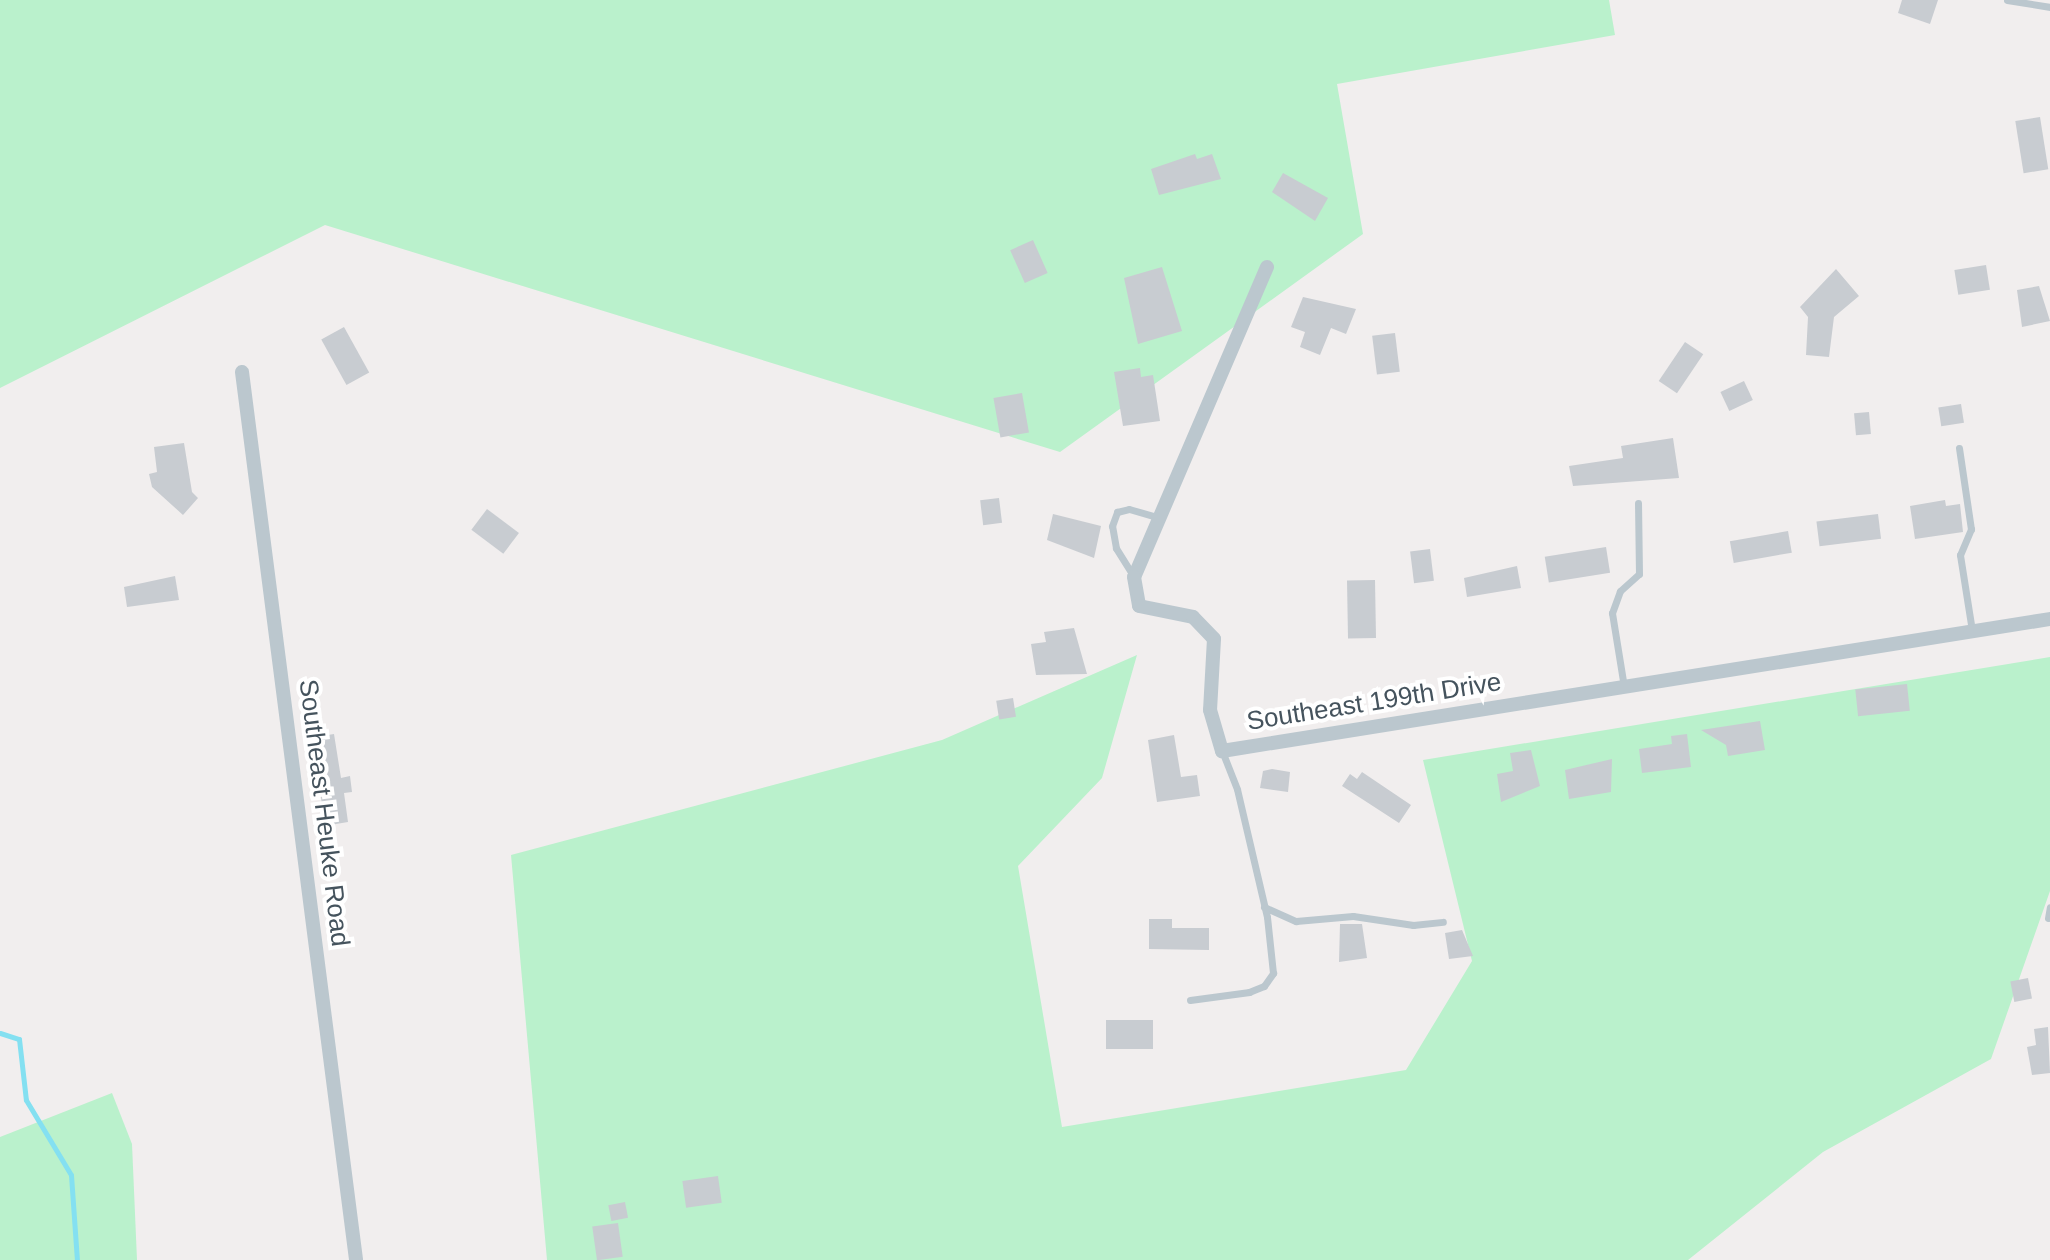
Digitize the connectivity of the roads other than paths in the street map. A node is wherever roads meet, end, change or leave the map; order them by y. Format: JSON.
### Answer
{"nodes":[{"id":1,"x":2007,"y":0,"type":"edge"},
{"id":2,"x":2050,"y":7,"type":"edge"},
{"id":3,"x":1267,"y":267,"type":"dead end"},
{"id":4,"x":242,"y":372,"type":"dead end"},
{"id":5,"x":1959,"y":448,"type":"dead end"},
{"id":6,"x":1638,"y":503,"type":"dead end"},
{"id":7,"x":1160,"y":518,"type":"junction"},
{"id":8,"x":1134,"y":577,"type":"junction"},
{"id":9,"x":2050,"y":619,"type":"edge"},
{"id":10,"x":1972,"y":631,"type":"junction"},
{"id":11,"x":1624,"y":687,"type":"junction"},
{"id":12,"x":1222,"y":751,"type":"junction"},
{"id":13,"x":1264,"y":907,"type":"junction"},
{"id":14,"x":2050,"y":907,"type":"edge"},
{"id":15,"x":2048,"y":918,"type":"dead end"},
{"id":16,"x":1443,"y":922,"type":"dead end"},
{"id":17,"x":1190,"y":1000,"type":"dead end"},
{"id":18,"x":356,"y":1260,"type":"edge"}],
"edges":[{"from":1,"to":2,"type":"lane"},
{"from":3,"to":7,"type":"street"},
{"from":4,"to":18,"type":"street","name":"Southeast Heuke Road"},
{"from":5,"to":10,"type":"lane"},
{"from":6,"to":11,"type":"lane"},
{"from":7,"to":8,"type":"street"},
{"from":7,"to":8,"type":"lane"},
{"from":8,"to":12,"type":"street","name":"Southeast 199th Drive"},
{"from":9,"to":10,"type":"street","name":"Southeast 199th Drive"},
{"from":10,"to":11,"type":"street","name":"Southeast 199th Drive"},
{"from":11,"to":12,"type":"street","name":"Southeast 199th Drive"},
{"from":12,"to":13,"type":"lane"},
{"from":13,"to":16,"type":"lane"},
{"from":13,"to":17,"type":"lane"},
{"from":14,"to":15,"type":"lane"}]}
